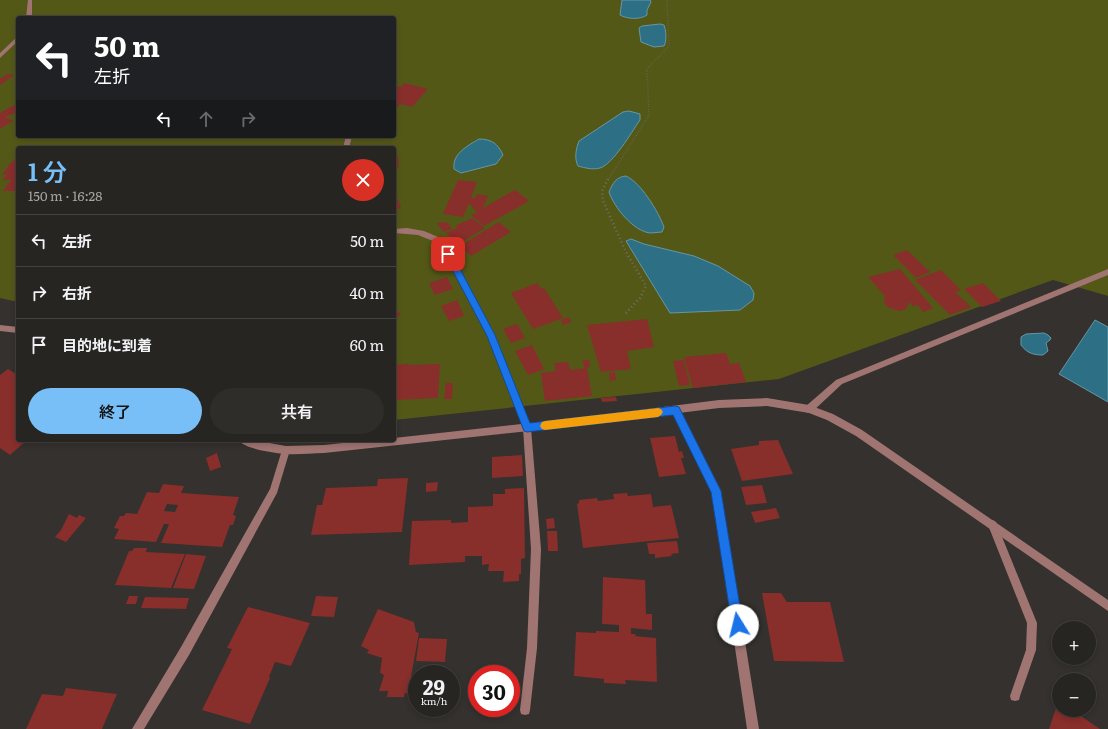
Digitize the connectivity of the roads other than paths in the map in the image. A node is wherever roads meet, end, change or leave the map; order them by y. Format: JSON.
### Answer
{"nodes":[{"id":1,"x":30,"y":0,"type":"edge"},
{"id":2,"x":30,"y":16,"type":"edge"},
{"id":3,"x":16,"y":40,"type":"edge"},
{"id":4,"x":0,"y":56,"type":"edge"},
{"id":5,"x":396,"y":231,"type":"edge"},
{"id":6,"x":1108,"y":272,"type":"edge"},
{"id":7,"x":0,"y":328,"type":"edge"},
{"id":8,"x":16,"y":330,"type":"edge"},
{"id":9,"x":809,"y":409,"type":"junction"},
{"id":10,"x":675,"y":410,"type":"junction"},
{"id":11,"x":527,"y":428,"type":"junction"},
{"id":12,"x":246,"y":442,"type":"edge"},
{"id":13,"x":392,"y":442,"type":"edge"},
{"id":14,"x":396,"y":442,"type":"edge"},
{"id":15,"x":286,"y":450,"type":"junction"},
{"id":16,"x":993,"y":525,"type":"junction"},
{"id":17,"x":1108,"y":606,"type":"edge"},
{"id":18,"x":1015,"y":696,"type":"dead end"},
{"id":19,"x":524,"y":710,"type":"dead end"},
{"id":20,"x":138,"y":729,"type":"edge"},
{"id":21,"x":753,"y":729,"type":"edge"}],
"edges":[{"from":1,"to":2,"type":"street"},
{"from":3,"to":4,"type":"street"},
{"from":5,"to":11,"type":"street"},
{"from":6,"to":9,"type":"street"},
{"from":7,"to":8,"type":"street"},
{"from":9,"to":10,"type":"street"},
{"from":9,"to":16,"type":"street"},
{"from":10,"to":11,"type":"street"},
{"from":10,"to":21,"type":"street"},
{"from":11,"to":14,"type":"street"},
{"from":11,"to":19,"type":"street"},
{"from":12,"to":15,"type":"street"},
{"from":13,"to":15,"type":"street"},
{"from":15,"to":20,"type":"street"},
{"from":16,"to":17,"type":"street"},
{"from":16,"to":18,"type":"street"}]}
